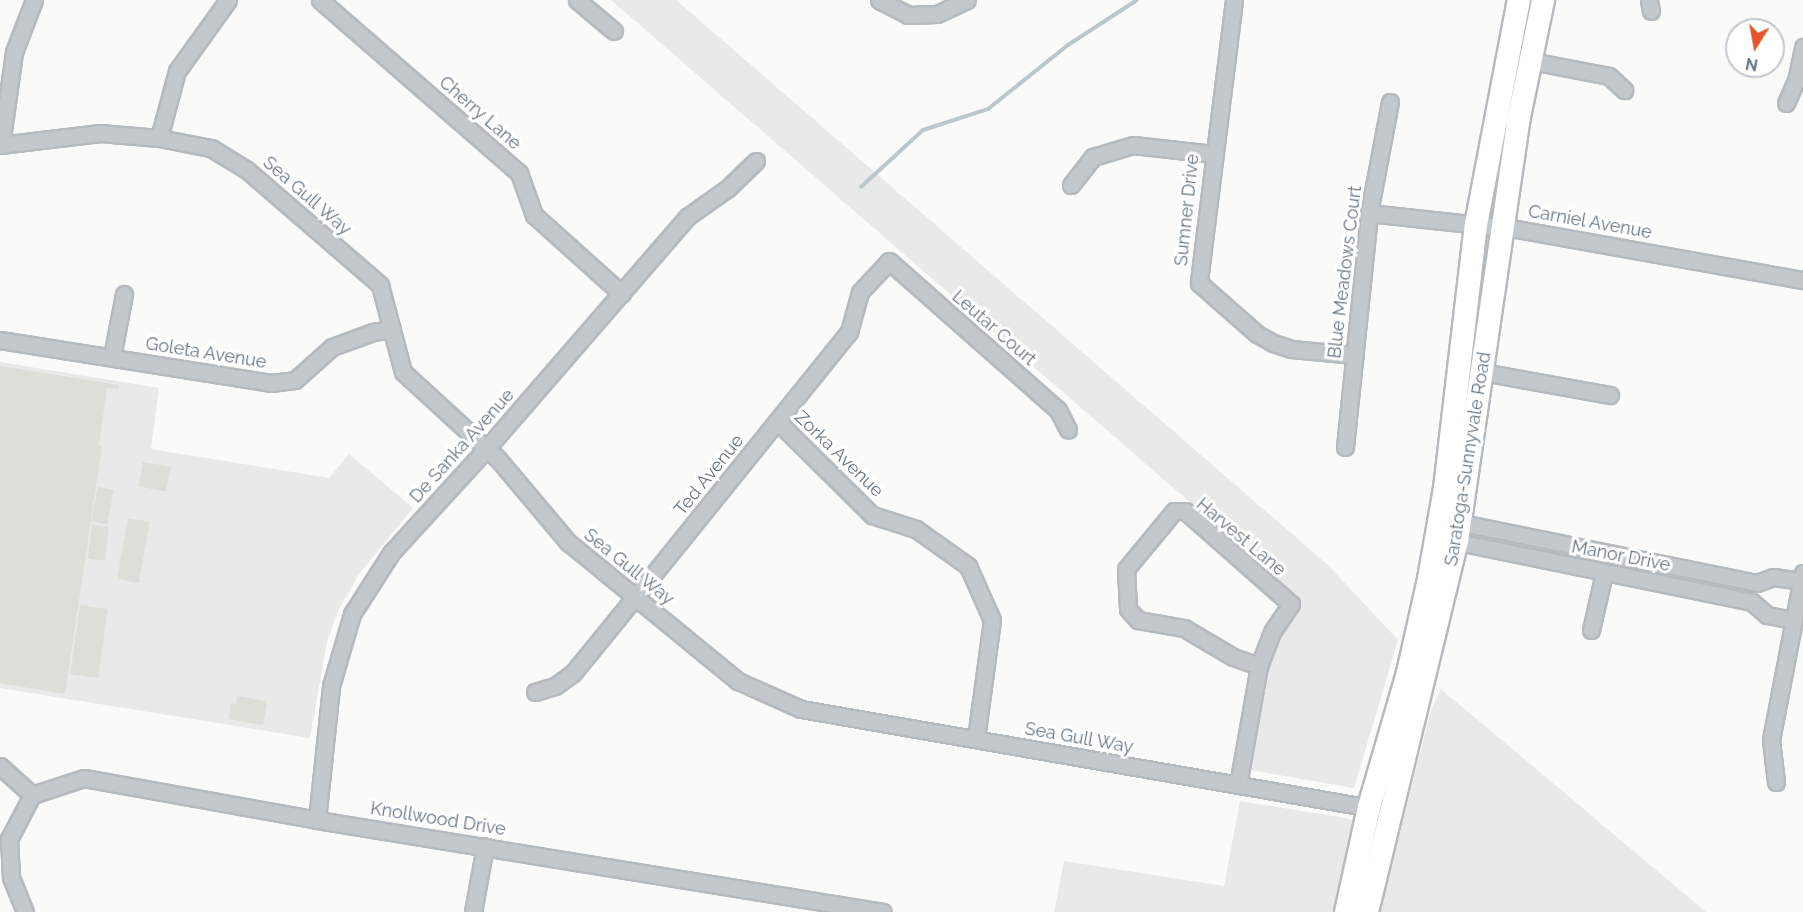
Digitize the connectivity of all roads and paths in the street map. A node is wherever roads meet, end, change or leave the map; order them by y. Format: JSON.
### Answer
{"nodes":[{"id":1,"x":34,"y":0,"type":"edge"},
{"id":2,"x":228,"y":0,"type":"edge"},
{"id":3,"x":320,"y":0,"type":"edge"},
{"id":4,"x":577,"y":0,"type":"edge"},
{"id":5,"x":879,"y":0,"type":"edge"},
{"id":6,"x":967,"y":0,"type":"edge"},
{"id":7,"x":1234,"y":0,"type":"edge"},
{"id":8,"x":1519,"y":0,"type":"edge"},
{"id":9,"x":1543,"y":0,"type":"edge"},
{"id":10,"x":614,"y":31,"type":"dead end"},
{"id":11,"x":1803,"y":47,"type":"edge"},
{"id":12,"x":1530,"y":61,"type":"junction"},
{"id":13,"x":1624,"y":90,"type":"dead end"},
{"id":14,"x":1390,"y":102,"type":"dead end"},
{"id":15,"x":1786,"y":103,"type":"dead end"},
{"id":16,"x":159,"y":138,"type":"junction"},
{"id":17,"x":1,"y":145,"type":"edge"},
{"id":18,"x":1213,"y":154,"type":"junction"},
{"id":19,"x":756,"y":161,"type":"dead end"},
{"id":20,"x":1071,"y":185,"type":"dead end"},
{"id":21,"x":1370,"y":213,"type":"junction"},
{"id":22,"x":1476,"y":225,"type":"junction"},
{"id":23,"x":1502,"y":228,"type":"junction"},
{"id":24,"x":889,"y":261,"type":"joint"},
{"id":25,"x":1803,"y":280,"type":"edge"},
{"id":26,"x":124,"y":294,"type":"dead end"},
{"id":27,"x":622,"y":294,"type":"junction"},
{"id":28,"x":392,"y":329,"type":"junction"},
{"id":29,"x":0,"y":340,"type":"edge"},
{"id":30,"x":1355,"y":355,"type":"junction"},
{"id":31,"x":112,"y":357,"type":"junction"},
{"id":32,"x":1482,"y":372,"type":"junction"},
{"id":33,"x":1610,"y":395,"type":"dead end"},
{"id":34,"x":777,"y":421,"type":"junction"},
{"id":35,"x":1068,"y":430,"type":"dead end"},
{"id":36,"x":1345,"y":447,"type":"dead end"},
{"id":37,"x":487,"y":448,"type":"junction"},
{"id":38,"x":1448,"y":530,"type":"junction"},
{"id":39,"x":1572,"y":546,"type":"junction"},
{"id":40,"x":1568,"y":566,"type":"junction"},
{"id":41,"x":1676,"y":567,"type":"junction"},
{"id":42,"x":1604,"y":573,"type":"junction"},
{"id":43,"x":1802,"y":576,"type":"edge"},
{"id":44,"x":1756,"y":583,"type":"junction"},
{"id":45,"x":1672,"y":586,"type":"junction"},
{"id":46,"x":635,"y":597,"type":"junction"},
{"id":47,"x":1752,"y":602,"type":"junction"},
{"id":48,"x":1793,"y":620,"type":"junction"},
{"id":49,"x":1592,"y":630,"type":"dead end"},
{"id":50,"x":1259,"y":666,"type":"junction"},
{"id":51,"x":535,"y":693,"type":"dead end"},
{"id":52,"x":976,"y":739,"type":"junction"},
{"id":53,"x":0,"y":766,"type":"edge"},
{"id":54,"x":1776,"y":782,"type":"dead end"},
{"id":55,"x":1238,"y":785,"type":"junction"},
{"id":56,"x":32,"y":795,"type":"junction"},
{"id":57,"x":1378,"y":809,"type":"junction"},
{"id":58,"x":317,"y":820,"type":"junction"},
{"id":59,"x":485,"y":846,"type":"junction"},
{"id":60,"x":25,"y":912,"type":"edge"},
{"id":61,"x":473,"y":912,"type":"edge"},
{"id":62,"x":882,"y":912,"type":"edge"},
{"id":63,"x":1346,"y":912,"type":"edge"},
{"id":64,"x":1367,"y":912,"type":"edge"}],
"edges":[{"from":1,"to":17,"type":"street"},
{"from":2,"to":16,"type":"street"},
{"from":3,"to":27,"type":"street","name":"Cherry Lane"},
{"from":4,"to":10,"type":"street"},
{"from":5,"to":6,"type":"street"},
{"from":7,"to":18,"type":"street","name":"Sumner Drive"},
{"from":8,"to":22,"type":"main road","name":"Saratoga-Sunnyvale Road"},
{"from":9,"to":12,"type":"main road","name":"Saratoga-Sunnyvale Road"},
{"from":11,"to":15,"type":"street"},
{"from":12,"to":13,"type":"street"},
{"from":12,"to":23,"type":"main road","name":"Saratoga-Sunnyvale Road"},
{"from":14,"to":21,"type":"street","name":"Blue Meadows Court"},
{"from":16,"to":17,"type":"street","name":"Sea Gull Way"},
{"from":16,"to":28,"type":"street","name":"Sea Gull Way"},
{"from":18,"to":20,"type":"street"},
{"from":18,"to":30,"type":"street","name":"Sumner Drive"},
{"from":19,"to":27,"type":"street","name":"De Sanka Avenue"},
{"from":21,"to":22,"type":"street","name":"Carniel Avenue"},
{"from":21,"to":30,"type":"street","name":"Blue Meadows Court"},
{"from":22,"to":23,"type":"street","name":"Carniel Avenue"},
{"from":22,"to":38,"type":"main road","name":"Saratoga-Sunnyvale Road"},
{"from":23,"to":25,"type":"street","name":"Carniel Avenue"},
{"from":23,"to":32,"type":"main road","name":"Saratoga-Sunnyvale Road"},
{"from":24,"to":34,"type":"street","name":"Ted Avenue"},
{"from":24,"to":35,"type":"street","name":"Leutar Court"},
{"from":26,"to":31,"type":"street"},
{"from":27,"to":37,"type":"street","name":"De Sanka Avenue"},
{"from":28,"to":31,"type":"street","name":"Goleta Avenue"},
{"from":28,"to":37,"type":"street","name":"Sea Gull Way"},
{"from":29,"to":31,"type":"street","name":"Goleta Avenue"},
{"from":30,"to":36,"type":"street","name":"Blue Meadows Court"},
{"from":32,"to":33,"type":"street"},
{"from":32,"to":38,"type":"main road","name":"Saratoga-Sunnyvale Road"},
{"from":34,"to":46,"type":"street","name":"Ted Avenue"},
{"from":34,"to":52,"type":"street","name":"Zorka Avenue"},
{"from":37,"to":46,"type":"street","name":"Sea Gull Way"},
{"from":37,"to":58,"type":"street","name":"De Sanka Avenue"},
{"from":38,"to":39,"type":"street"},
{"from":38,"to":40,"type":"street","name":"Manor Drive"},
{"from":38,"to":57,"type":"main road","name":"Saratoga-Sunnyvale Road"},
{"from":39,"to":40,"type":"street"},
{"from":39,"to":41,"type":"street"},
{"from":40,"to":42,"type":"street","name":"Manor Drive"},
{"from":41,"to":44,"type":"street"},
{"from":41,"to":45,"type":"street"},
{"from":42,"to":45,"type":"street","name":"Manor Drive"},
{"from":42,"to":49,"type":"street"},
{"from":43,"to":44,"type":"street"},
{"from":43,"to":48,"type":"street"},
{"from":44,"to":47,"type":"street"},
{"from":45,"to":47,"type":"street","name":"Manor Drive"},
{"from":46,"to":51,"type":"street","name":"Ted Avenue"},
{"from":46,"to":52,"type":"street","name":"Sea Gull Way"},
{"from":47,"to":48,"type":"street","name":"Manor Drive"},
{"from":48,"to":54,"type":"street"},
{"from":50,"to":50,"type":"street","name":"Harvest Lane"},
{"from":50,"to":55,"type":"street","name":"Harvest Lane"},
{"from":52,"to":55,"type":"street","name":"Sea Gull Way"},
{"from":53,"to":56,"type":"street"},
{"from":55,"to":57,"type":"street","name":"Sea Gull Way"},
{"from":56,"to":58,"type":"street","name":"Knollwood Drive"},
{"from":56,"to":60,"type":"street"},
{"from":57,"to":63,"type":"main road","name":"Saratoga-Sunnyvale Road"},
{"from":57,"to":64,"type":"main road","name":"Saratoga-Sunnyvale Road"},
{"from":58,"to":59,"type":"street","name":"Knollwood Drive"},
{"from":59,"to":61,"type":"street"},
{"from":59,"to":62,"type":"street","name":"Knollwood Drive"}]}
